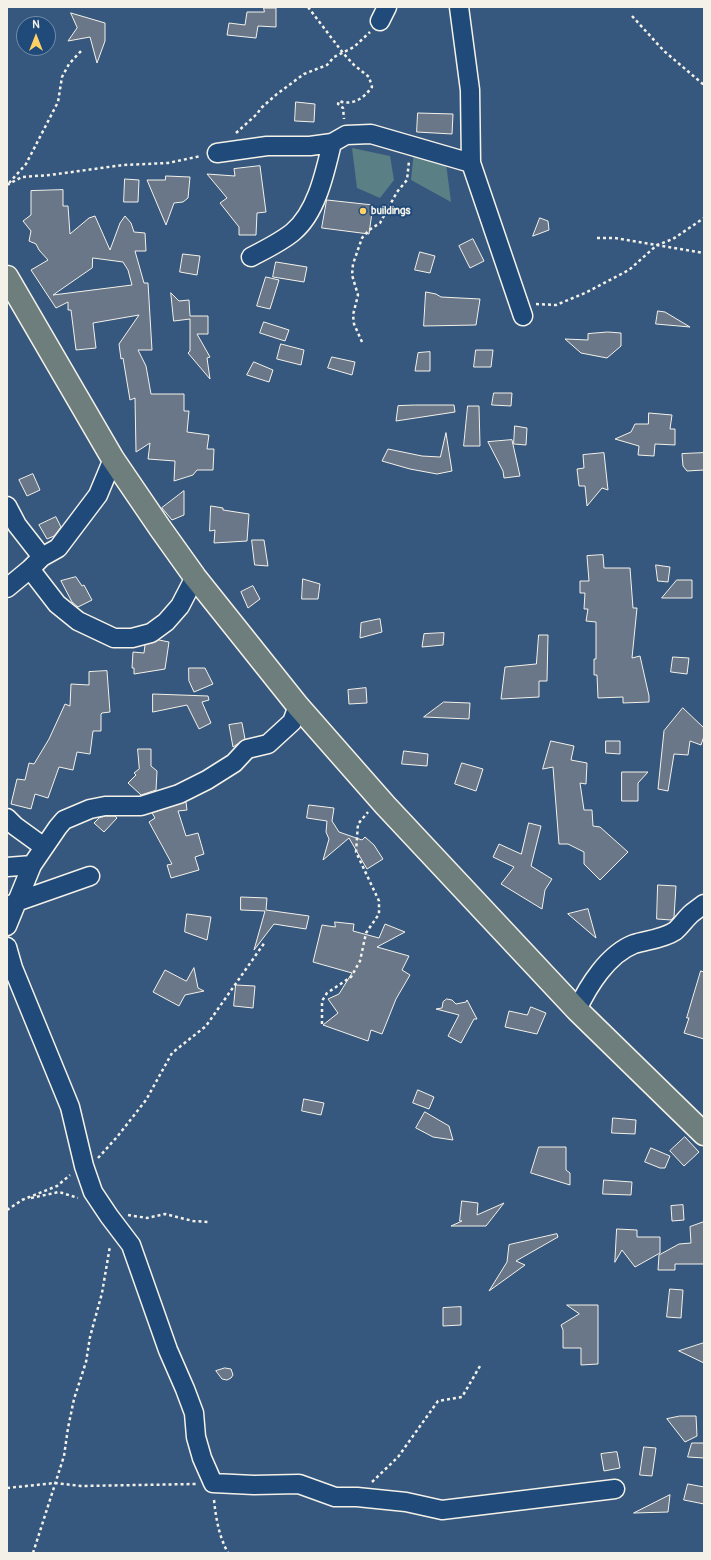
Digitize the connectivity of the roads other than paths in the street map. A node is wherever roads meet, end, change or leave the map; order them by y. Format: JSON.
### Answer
{"nodes":[{"id":1,"x":458,"y":7,"type":"edge"},
{"id":2,"x":332,"y":143,"type":"junction"},
{"id":3,"x":217,"y":153,"type":"road end"},
{"id":4,"x":471,"y":163,"type":"junction"},
{"id":5,"x":251,"y":256,"type":"dead end"},
{"id":6,"x":7,"y":277,"type":"edge"},
{"id":7,"x":521,"y":310,"type":"road end"},
{"id":8,"x":113,"y":459,"type":"junction"},
{"id":9,"x":7,"y":506,"type":"edge"},
{"id":10,"x":36,"y":563,"type":"junction"},
{"id":11,"x":195,"y":577,"type":"junction"},
{"id":12,"x":7,"y":588,"type":"edge"},
{"id":13,"x":298,"y":706,"type":"junction"},
{"id":14,"x":7,"y":818,"type":"edge"},
{"id":15,"x":44,"y":847,"type":"junction"},
{"id":16,"x":32,"y":865,"type":"junction"},
{"id":17,"x":7,"y":867,"type":"edge"},
{"id":18,"x":90,"y":876,"type":"dead end"},
{"id":19,"x":704,"y":904,"type":"edge"},
{"id":20,"x":11,"y":905,"type":"edge"},
{"id":21,"x":7,"y":926,"type":"edge"},
{"id":22,"x":7,"y":946,"type":"edge"},
{"id":23,"x":577,"y":1010,"type":"junction"},
{"id":24,"x":704,"y":1134,"type":"edge"},
{"id":25,"x":615,"y":1489,"type":"dead end"}],
"edges":[{"from":1,"to":4,"type":"street"},
{"from":2,"to":3,"type":"street"},
{"from":2,"to":4,"type":"street"},
{"from":2,"to":5,"type":"street"},
{"from":4,"to":7,"type":"street"},
{"from":6,"to":8,"type":"main road"},
{"from":8,"to":10,"type":"street"},
{"from":8,"to":11,"type":"main road"},
{"from":9,"to":10,"type":"street"},
{"from":10,"to":11,"type":"street"},
{"from":10,"to":12,"type":"street"},
{"from":11,"to":13,"type":"main road"},
{"from":13,"to":15,"type":"street"},
{"from":13,"to":23,"type":"main road"},
{"from":14,"to":15,"type":"street"},
{"from":15,"to":16,"type":"street"},
{"from":16,"to":17,"type":"street"},
{"from":16,"to":20,"type":"street"},
{"from":18,"to":20,"type":"street"},
{"from":19,"to":23,"type":"street"},
{"from":20,"to":21,"type":"street"},
{"from":22,"to":25,"type":"street"},
{"from":23,"to":24,"type":"main road"}]}
